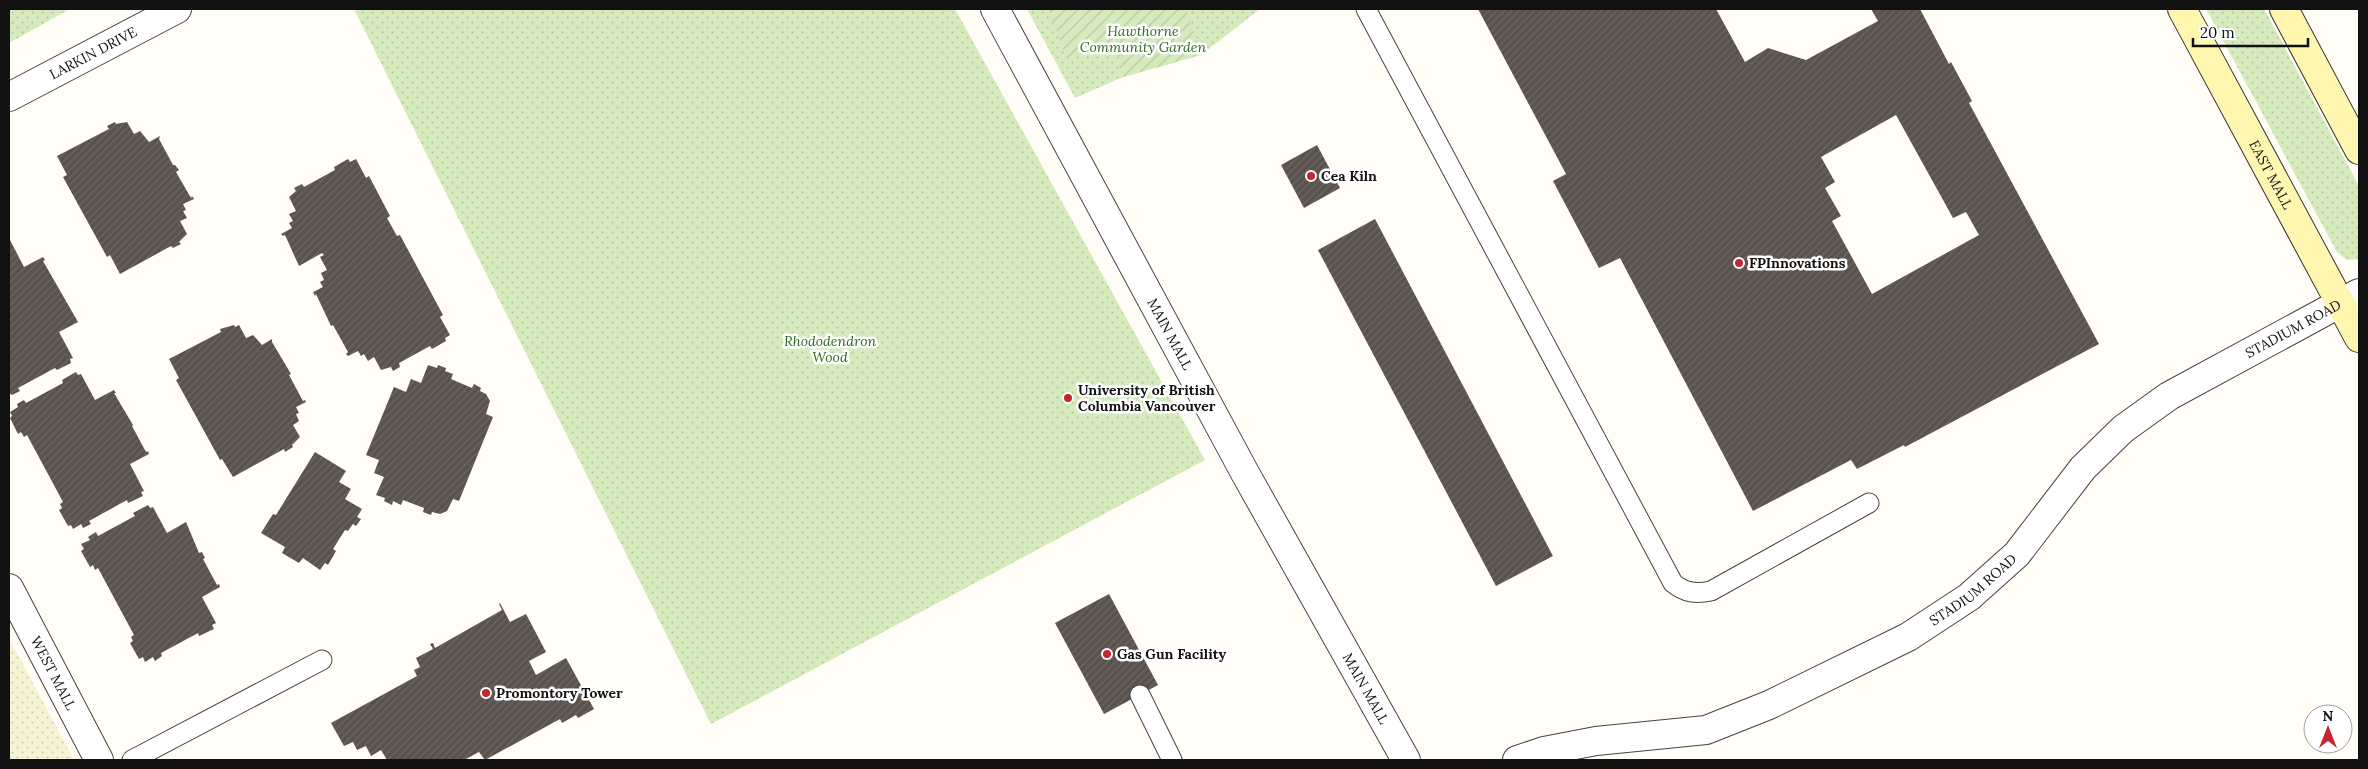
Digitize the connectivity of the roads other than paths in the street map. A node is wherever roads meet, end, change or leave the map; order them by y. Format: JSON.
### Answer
{"nodes":[{"id":1,"x":178,"y":9,"type":"edge"},
{"id":2,"x":995,"y":9,"type":"edge"},
{"id":3,"x":1366,"y":9,"type":"edge"},
{"id":4,"x":2182,"y":9,"type":"edge"},
{"id":5,"x":2284,"y":9,"type":"edge"},
{"id":6,"x":9,"y":97,"type":"edge"},
{"id":7,"x":2359,"y":150,"type":"edge"},
{"id":8,"x":2350,"y":298,"type":"edge"},
{"id":9,"x":2359,"y":338,"type":"edge"},
{"id":10,"x":1869,"y":503,"type":"dead end"},
{"id":11,"x":9,"y":588,"type":"edge"},
{"id":12,"x":322,"y":660,"type":"dead end"},
{"id":13,"x":1140,"y":695,"type":"dead end"},
{"id":14,"x":98,"y":760,"type":"edge"},
{"id":15,"x":132,"y":760,"type":"edge"},
{"id":16,"x":1172,"y":760,"type":"edge"},
{"id":17,"x":1406,"y":760,"type":"edge"},
{"id":18,"x":1517,"y":760,"type":"edge"}],
"edges":[{"from":1,"to":6,"type":"street","name":"LARKIN DRIVE"},
{"from":2,"to":17,"type":"street","name":"MAIN MALL"},
{"from":3,"to":10,"type":"lane"},
{"from":4,"to":8,"type":"street","name":"EAST MALL"},
{"from":5,"to":7,"type":"street"},
{"from":8,"to":9,"type":"street","name":"EAST MALL"},
{"from":8,"to":18,"type":"street","name":"STADIUM ROAD"},
{"from":11,"to":14,"type":"street","name":"WEST MALL"},
{"from":12,"to":15,"type":"lane"},
{"from":13,"to":16,"type":"lane"}]}
